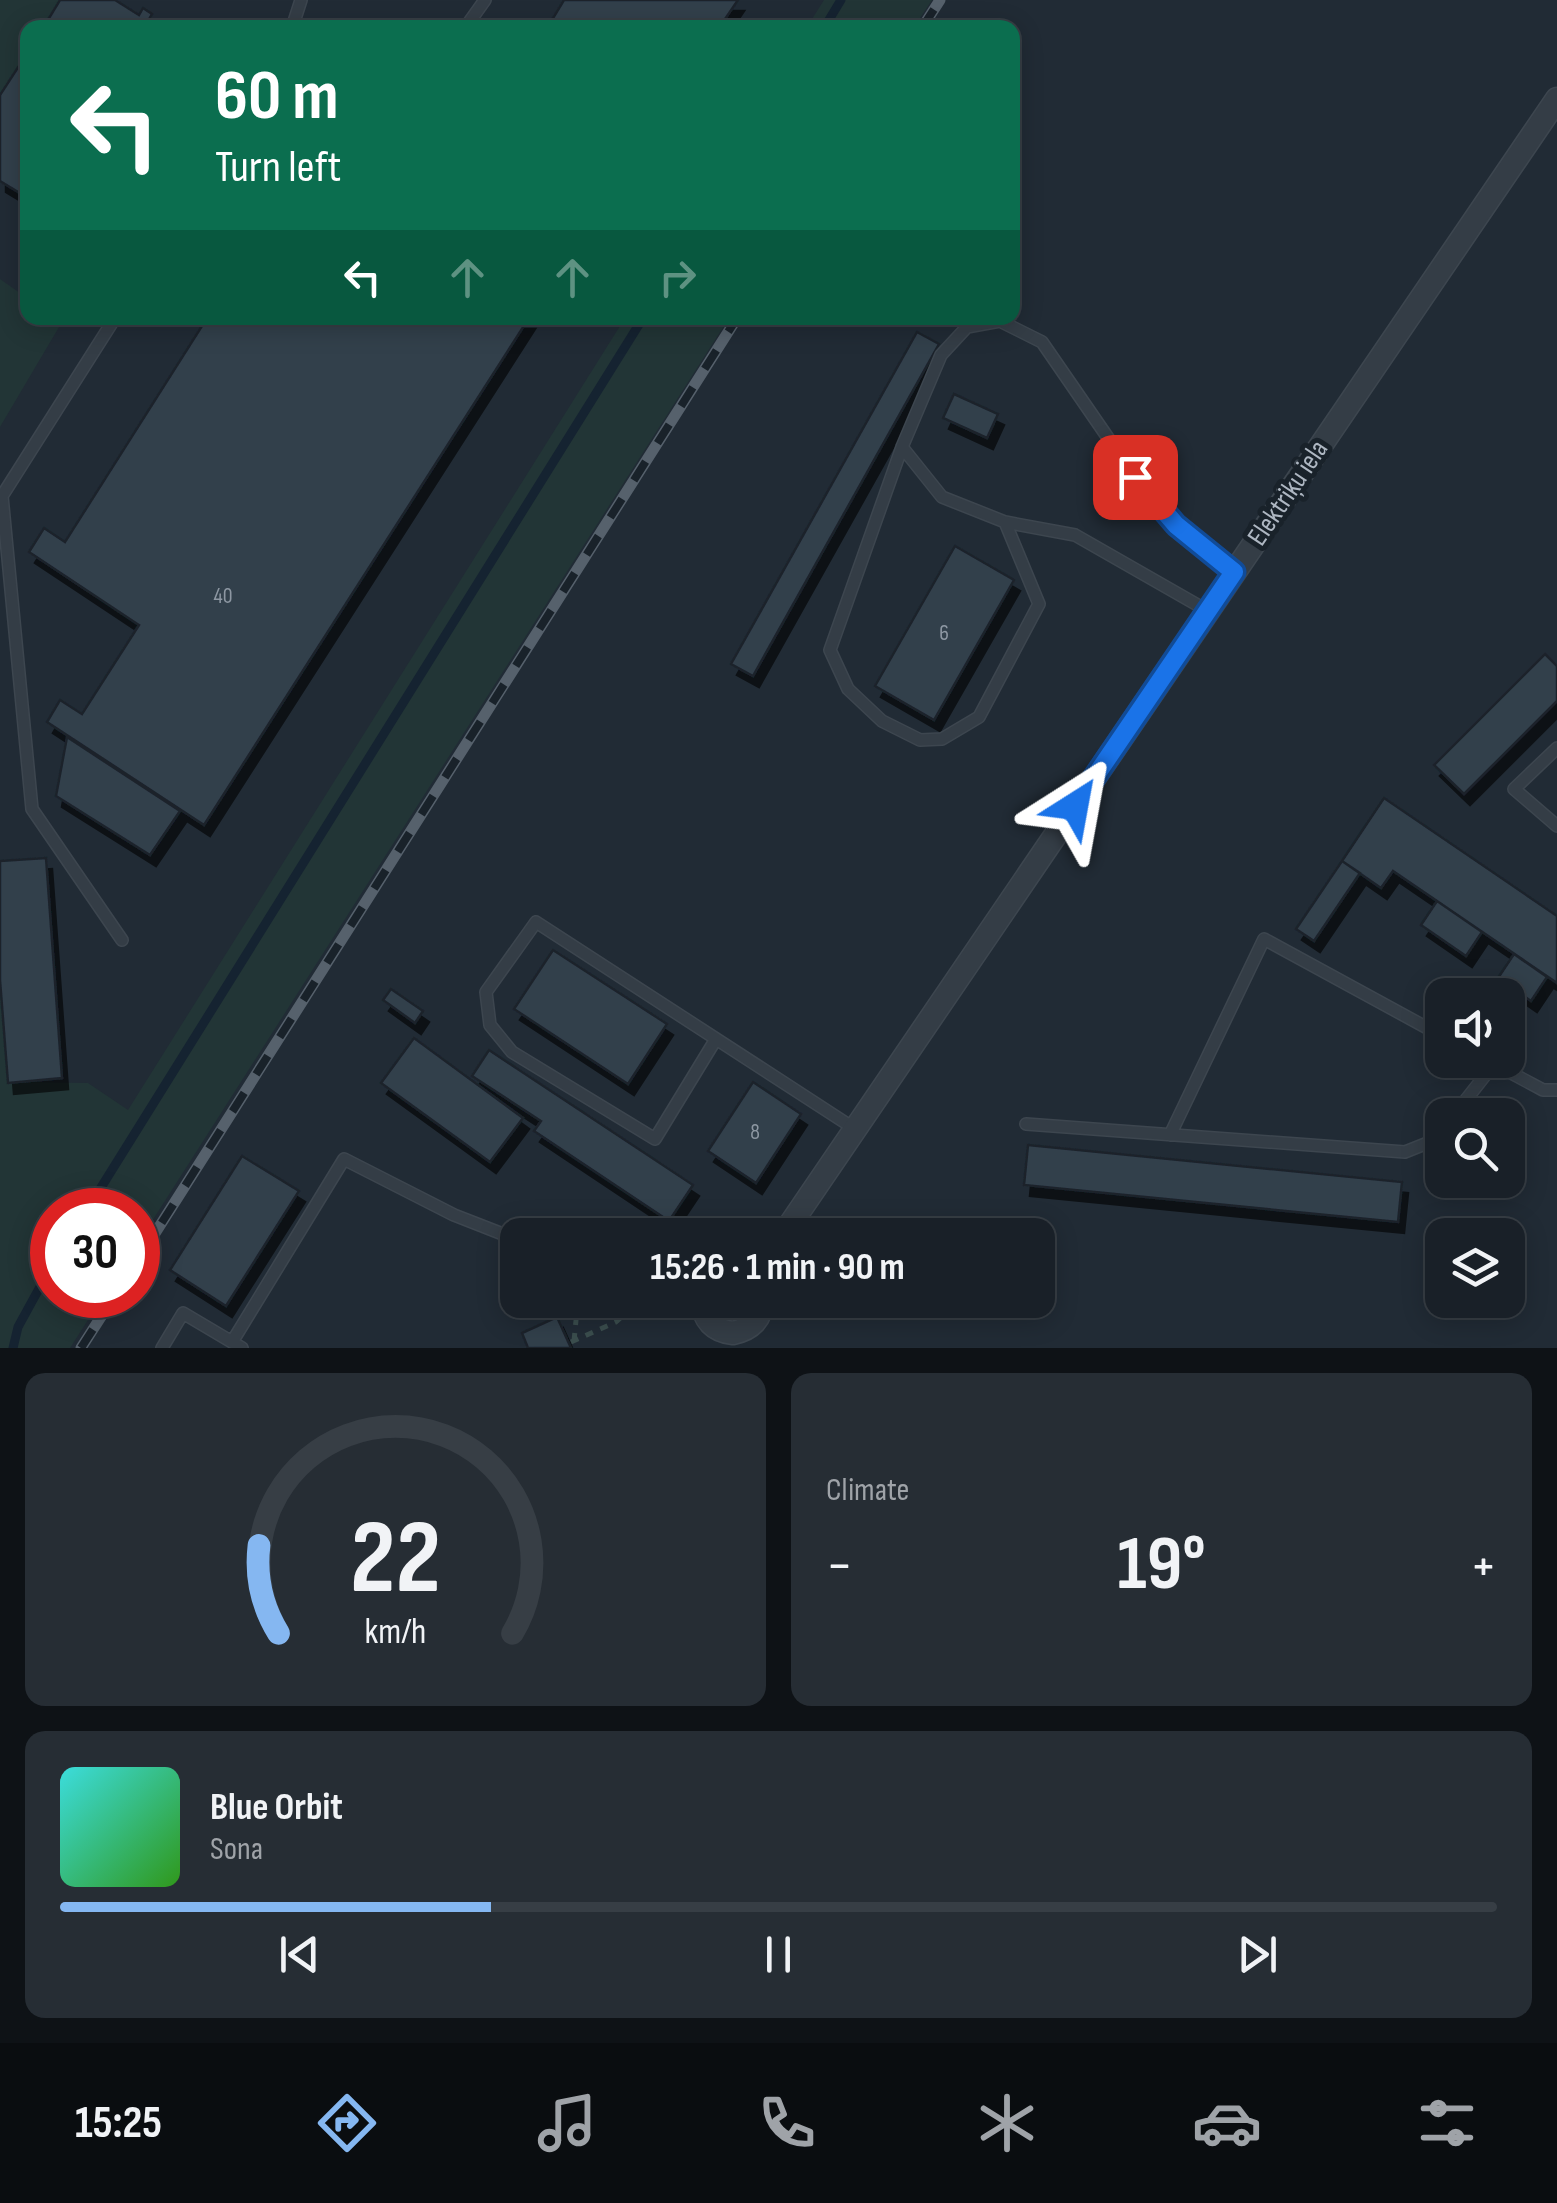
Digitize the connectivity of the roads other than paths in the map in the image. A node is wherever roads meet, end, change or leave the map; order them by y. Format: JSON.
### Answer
{"nodes":[{"id":1,"x":1557,"y":99,"type":"edge"},
{"id":2,"x":111,"y":325,"type":"edge"},
{"id":3,"x":980,"y":325,"type":"edge"},
{"id":4,"x":1006,"y":325,"type":"edge"},
{"id":5,"x":902,"y":447,"type":"junction"},
{"id":6,"x":1005,"y":522,"type":"junction"},
{"id":7,"x":1234,"y":572,"type":"junction"},
{"id":8,"x":1208,"y":611,"type":"junction"},
{"id":9,"x":1557,"y":748,"type":"edge"},
{"id":10,"x":1557,"y":826,"type":"edge"},
{"id":11,"x":122,"y":940,"type":"dead end"},
{"id":12,"x":1425,"y":1027,"type":"edge"},
{"id":13,"x":716,"y":1039,"type":"junction"},
{"id":14,"x":1520,"y":1078,"type":"edge"},
{"id":15,"x":1557,"y":1090,"type":"edge"},
{"id":16,"x":1026,"y":1124,"type":"dead end"},
{"id":17,"x":855,"y":1130,"type":"junction"},
{"id":18,"x":1170,"y":1135,"type":"junction"},
{"id":19,"x":1425,"y":1144,"type":"edge"},
{"id":20,"x":795,"y":1218,"type":"edge"},
{"id":21,"x":500,"y":1233,"type":"edge"},
{"id":22,"x":707,"y":1318,"type":"edge"},
{"id":23,"x":759,"y":1318,"type":"edge"},
{"id":24,"x":237,"y":1345,"type":"edge"},
{"id":25,"x":162,"y":1348,"type":"edge"}],
"edges":[{"from":1,"to":7,"type":"street","name":"Elektriķu iela"},
{"from":2,"to":11,"type":"lane"},
{"from":3,"to":5,"type":"lane"},
{"from":4,"to":7,"type":"lane"},
{"from":5,"to":6,"type":"lane"},
{"from":5,"to":6,"type":"lane"},
{"from":6,"to":8,"type":"lane"},
{"from":7,"to":8,"type":"street","name":"Elektriķu iela"},
{"from":8,"to":17,"type":"street","name":"Elektriķu iela"},
{"from":9,"to":10,"type":"lane"},
{"from":12,"to":18,"type":"lane"},
{"from":13,"to":13,"type":"lane"},
{"from":13,"to":17,"type":"lane"},
{"from":14,"to":15,"type":"lane"},
{"from":16,"to":18,"type":"lane"},
{"from":17,"to":20,"type":"street","name":"Elektriķu iela"},
{"from":18,"to":19,"type":"lane"},
{"from":21,"to":24,"type":"lane"},
{"from":22,"to":23,"type":"street"},
{"from":24,"to":25,"type":"lane"}]}
